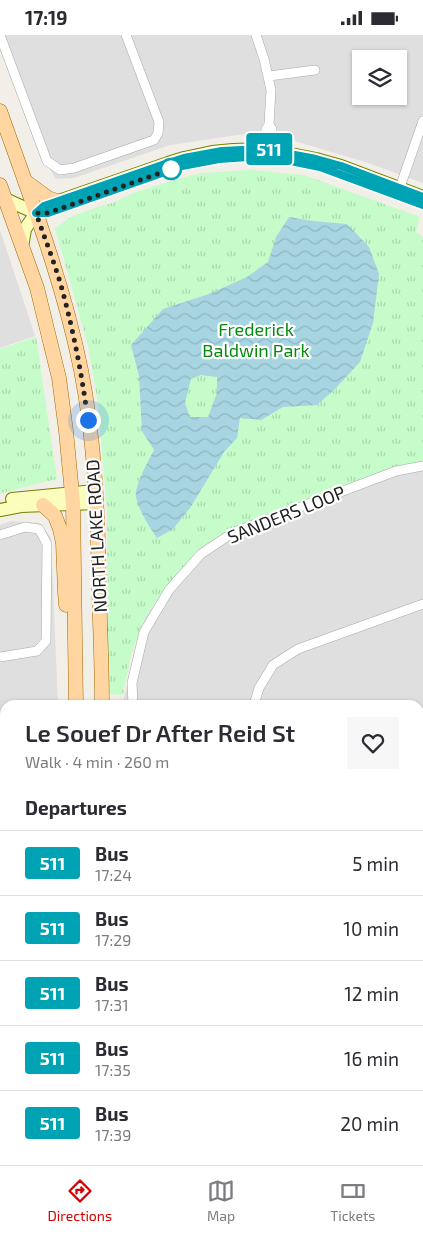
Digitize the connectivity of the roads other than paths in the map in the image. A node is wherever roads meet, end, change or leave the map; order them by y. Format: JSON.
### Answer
{"nodes":[{"id":1,"x":0,"y":35,"type":"edge"},
{"id":2,"x":126,"y":35,"type":"edge"},
{"id":3,"x":256,"y":35,"type":"edge"},
{"id":4,"x":315,"y":70,"type":"dead end"},
{"id":5,"x":269,"y":76,"type":"junction"},
{"id":6,"x":0,"y":111,"type":"edge"},
{"id":7,"x":423,"y":121,"type":"edge"},
{"id":8,"x":267,"y":153,"type":"junction"},
{"id":9,"x":25,"y":181,"type":"junction"},
{"id":10,"x":0,"y":185,"type":"edge"},
{"id":11,"x":398,"y":192,"type":"junction"},
{"id":12,"x":423,"y":197,"type":"edge"},
{"id":13,"x":5,"y":199,"type":"junction"},
{"id":14,"x":57,"y":201,"type":"junction"},
{"id":15,"x":423,"y":205,"type":"edge"},
{"id":16,"x":36,"y":213,"type":"junction"},
{"id":17,"x":22,"y":247,"type":"junction"},
{"id":18,"x":423,"y":466,"type":"edge"},
{"id":19,"x":96,"y":497,"type":"junction"},
{"id":20,"x":72,"y":499,"type":"junction"},
{"id":21,"x":0,"y":502,"type":"edge"},
{"id":22,"x":43,"y":505,"type":"junction"},
{"id":23,"x":0,"y":509,"type":"edge"},
{"id":24,"x":0,"y":535,"type":"edge"},
{"id":25,"x":423,"y":604,"type":"edge"},
{"id":26,"x":75,"y":642,"type":"junction"},
{"id":27,"x":0,"y":657,"type":"edge"},
{"id":28,"x":76,"y":700,"type":"edge"},
{"id":29,"x":102,"y":700,"type":"edge"},
{"id":30,"x":134,"y":700,"type":"edge"},
{"id":31,"x":255,"y":700,"type":"edge"}],
"edges":[{"from":1,"to":2,"type":"street"},
{"from":3,"to":5,"type":"street"},
{"from":4,"to":5,"type":"street"},
{"from":5,"to":8,"type":"street"},
{"from":6,"to":9,"type":"main road","name":"NORTH LAKE ROAD"},
{"from":7,"to":11,"type":"street"},
{"from":8,"to":11,"type":"street"},
{"from":8,"to":14,"type":"street"},
{"from":8,"to":16,"type":"street"},
{"from":9,"to":14,"type":"main road"},
{"from":9,"to":16,"type":"main road","name":"NORTH LAKE ROAD"},
{"from":10,"to":13,"type":"main road","name":"NORTH LAKE ROAD"},
{"from":11,"to":12,"type":"street"},
{"from":11,"to":15,"type":"street"},
{"from":13,"to":16,"type":"street"},
{"from":13,"to":17,"type":"main road","name":"NORTH LAKE ROAD"},
{"from":14,"to":16,"type":"street"},
{"from":16,"to":17,"type":"street"},
{"from":16,"to":19,"type":"main road","name":"NORTH LAKE ROAD"},
{"from":17,"to":20,"type":"main road","name":"NORTH LAKE ROAD"},
{"from":18,"to":30,"type":"street","name":"SANDERS LOOP"},
{"from":19,"to":20,"type":"street"},
{"from":19,"to":29,"type":"main road","name":"NORTH LAKE ROAD"},
{"from":20,"to":21,"type":"street"},
{"from":20,"to":22,"type":"street"},
{"from":20,"to":26,"type":"main road","name":"NORTH LAKE ROAD"},
{"from":22,"to":23,"type":"street"},
{"from":22,"to":26,"type":"main road"},
{"from":24,"to":27,"type":"street"},
{"from":25,"to":31,"type":"street"},
{"from":26,"to":28,"type":"main road","name":"NORTH LAKE ROAD"}]}
